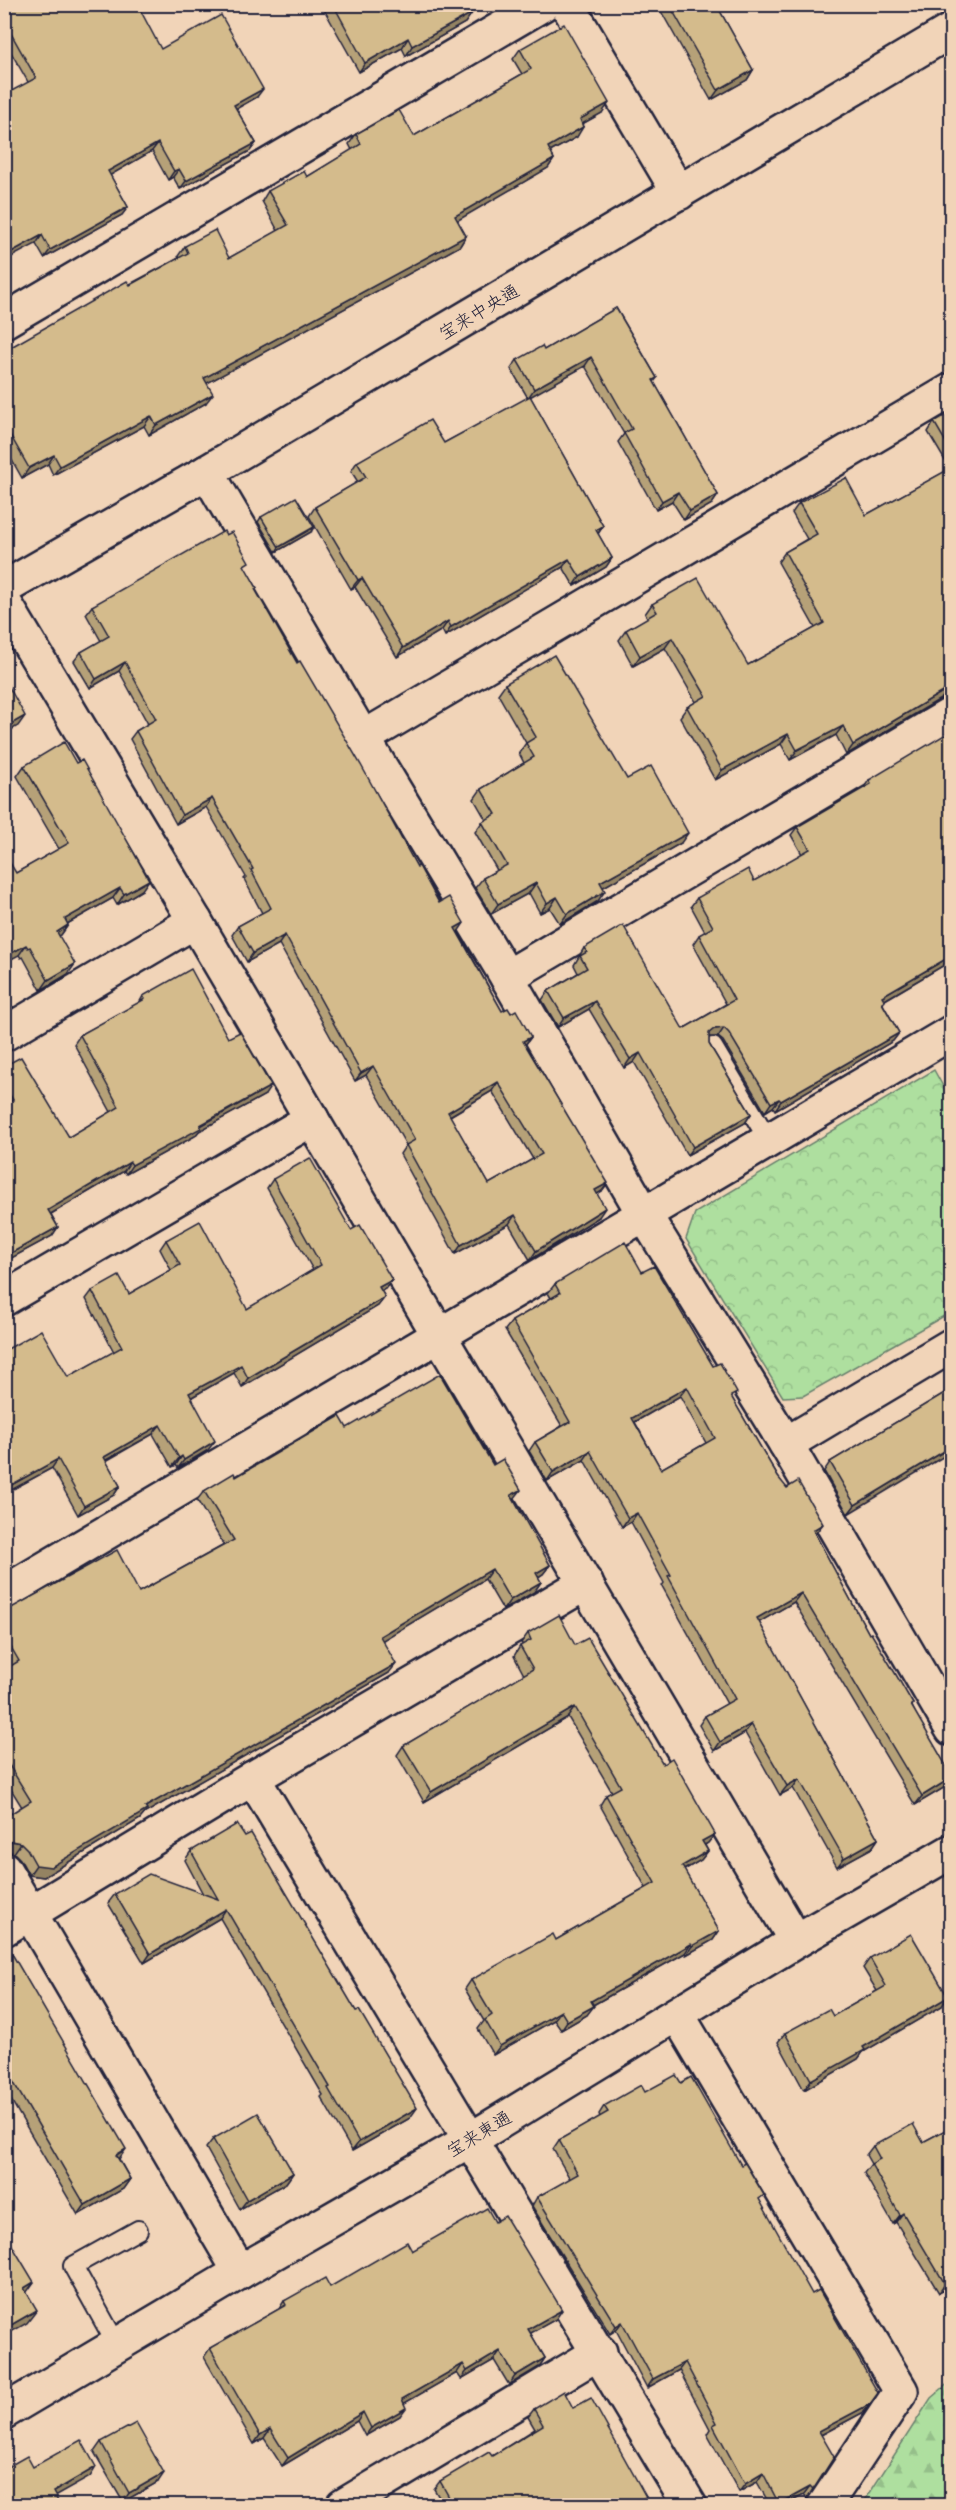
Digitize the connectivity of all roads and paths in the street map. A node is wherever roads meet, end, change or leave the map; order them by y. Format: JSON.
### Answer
{"nodes":[{"id":1,"x":543,"y":4,"type":"edge"},
{"id":2,"x":567,"y":4,"type":"edge"},
{"id":3,"x":951,"y":30,"type":"edge"},
{"id":4,"x":679,"y":194,"type":"junction"},
{"id":5,"x":4,"y":321,"type":"edge"},
{"id":6,"x":951,"y":390,"type":"edge"},
{"id":7,"x":207,"y":472,"type":"junction"},
{"id":8,"x":4,"y":588,"type":"edge"},
{"id":9,"x":4,"y":602,"type":"edge"},
{"id":10,"x":951,"y":714,"type":"edge"},
{"id":11,"x":363,"y":738,"type":"junction"},
{"id":12,"x":195,"y":921,"type":"junction"},
{"id":13,"x":507,"y":977,"type":"junction"},
{"id":14,"x":951,"y":1032,"type":"edge"},
{"id":15,"x":4,"y":1034,"type":"edge"},
{"id":16,"x":713,"y":1047,"type":"edge"},
{"id":17,"x":312,"y":1119,"type":"junction"},
{"id":18,"x":769,"y":1141,"type":"junction"},
{"id":19,"x":644,"y":1214,"type":"junction"},
{"id":20,"x":4,"y":1299,"type":"edge"},
{"id":21,"x":440,"y":1334,"type":"junction"},
{"id":22,"x":951,"y":1345,"type":"edge"},
{"id":23,"x":786,"y":1444,"type":"junction"},
{"id":24,"x":586,"y":1583,"type":"junction"},
{"id":25,"x":4,"y":1593,"type":"edge"},
{"id":26,"x":951,"y":1729,"type":"edge"},
{"id":27,"x":253,"y":1778,"type":"junction"},
{"id":28,"x":951,"y":1851,"type":"edge"},
{"id":29,"x":4,"y":1869,"type":"edge"},
{"id":30,"x":18,"y":1922,"type":"edge"},
{"id":31,"x":796,"y":1941,"type":"junction"},
{"id":32,"x":677,"y":2014,"type":"junction"},
{"id":33,"x":470,"y":2140,"type":"junction"},
{"id":34,"x":138,"y":2230,"type":"dead end"},
{"id":35,"x":240,"y":2272,"type":"junction"},
{"id":36,"x":117,"y":2344,"type":"junction"},
{"id":37,"x":600,"y":2352,"type":"junction"},
{"id":38,"x":4,"y":2412,"type":"edge"},
{"id":39,"x":351,"y":2503,"type":"edge"},
{"id":40,"x":690,"y":2505,"type":"edge"},
{"id":41,"x":824,"y":2505,"type":"edge"}],
"edges":[{"from":1,"to":5,"type":"street"},
{"from":2,"to":4,"type":"street"},
{"from":3,"to":4,"type":"street","name":"宝来中央通"},
{"from":4,"to":7,"type":"street","name":"宝来中央通"},
{"from":6,"to":11,"type":"street"},
{"from":7,"to":8,"type":"street","name":"宝来中央通"},
{"from":7,"to":11,"type":"street"},
{"from":9,"to":12,"type":"street"},
{"from":10,"to":13,"type":"street"},
{"from":11,"to":13,"type":"street"},
{"from":12,"to":15,"type":"street"},
{"from":12,"to":17,"type":"street"},
{"from":13,"to":19,"type":"street"},
{"from":14,"to":18,"type":"street"},
{"from":16,"to":18,"type":"lane"},
{"from":17,"to":20,"type":"street"},
{"from":17,"to":21,"type":"street"},
{"from":18,"to":19,"type":"street"},
{"from":19,"to":21,"type":"street"},
{"from":19,"to":23,"type":"street"},
{"from":21,"to":24,"type":"street"},
{"from":21,"to":25,"type":"street"},
{"from":22,"to":23,"type":"street"},
{"from":23,"to":26,"type":"street"},
{"from":24,"to":27,"type":"street"},
{"from":24,"to":31,"type":"street"},
{"from":27,"to":30,"type":"street"},
{"from":27,"to":33,"type":"street"},
{"from":28,"to":31,"type":"street","name":"宝来東通"},
{"from":29,"to":30,"type":"street"},
{"from":30,"to":35,"type":"street"},
{"from":31,"to":32,"type":"street","name":"宝来東通"},
{"from":32,"to":33,"type":"street","name":"宝来東通"},
{"from":32,"to":41,"type":"street"},
{"from":33,"to":35,"type":"street","name":"宝来東通"},
{"from":33,"to":37,"type":"street"},
{"from":34,"to":36,"type":"lane"},
{"from":35,"to":36,"type":"street","name":"宝来東通"},
{"from":36,"to":38,"type":"street","name":"宝来東通"},
{"from":37,"to":39,"type":"street"},
{"from":37,"to":40,"type":"street"}]}
